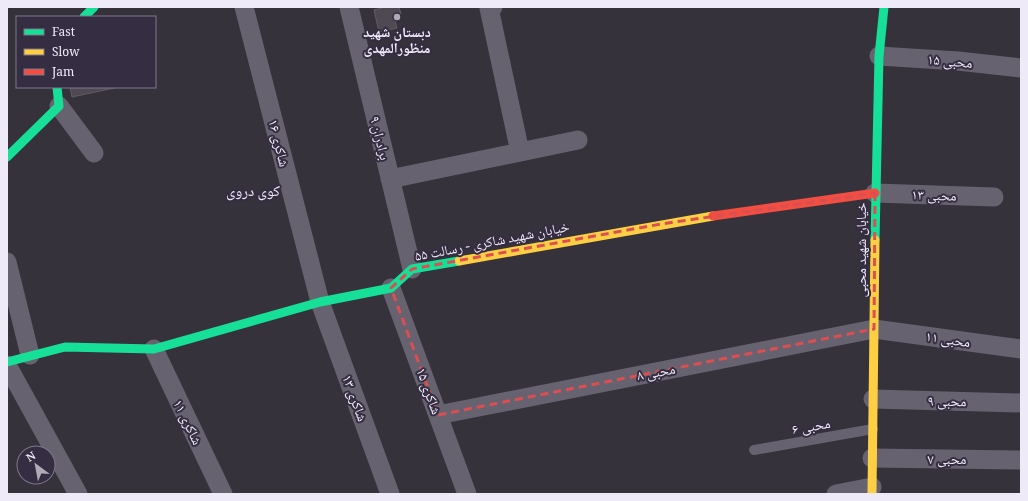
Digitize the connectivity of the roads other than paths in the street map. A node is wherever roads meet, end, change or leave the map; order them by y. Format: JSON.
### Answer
{"nodes":[{"id":1,"x":94,"y":7,"type":"edge"},
{"id":2,"x":244,"y":7,"type":"edge"},
{"id":3,"x":349,"y":7,"type":"edge"},
{"id":4,"x":884,"y":7,"type":"edge"},
{"id":5,"x":491,"y":8,"type":"edge"},
{"id":6,"x":85,"y":16,"type":"edge"},
{"id":7,"x":879,"y":56,"type":"junction"},
{"id":8,"x":1021,"y":68,"type":"edge"},
{"id":9,"x":57,"y":88,"type":"edge"},
{"id":10,"x":58,"y":106,"type":"junction"},
{"id":11,"x":578,"y":140,"type":"dead end"},
{"id":12,"x":520,"y":152,"type":"junction"},
{"id":13,"x":94,"y":153,"type":"dead end"},
{"id":14,"x":7,"y":157,"type":"edge"},
{"id":15,"x":390,"y":179,"type":"junction"},
{"id":16,"x":875,"y":193,"type":"junction"},
{"id":17,"x":994,"y":197,"type":"dead end"},
{"id":18,"x":7,"y":262,"type":"edge"},
{"id":19,"x":412,"y":269,"type":"junction"},
{"id":20,"x":391,"y":288,"type":"junction"},
{"id":21,"x":320,"y":302,"type":"junction"},
{"id":22,"x":874,"y":329,"type":"junction"},
{"id":23,"x":1021,"y":349,"type":"edge"},
{"id":24,"x":154,"y":350,"type":"junction"},
{"id":25,"x":30,"y":354,"type":"junction"},
{"id":26,"x":7,"y":364,"type":"edge"},
{"id":27,"x":874,"y":399,"type":"junction"},
{"id":28,"x":1021,"y":403,"type":"edge"},
{"id":29,"x":438,"y":415,"type":"junction"},
{"id":30,"x":873,"y":429,"type":"junction"},
{"id":31,"x":754,"y":450,"type":"dead end"},
{"id":32,"x":872,"y":458,"type":"junction"},
{"id":33,"x":1021,"y":460,"type":"edge"},
{"id":34,"x":872,"y":491,"type":"edge"},
{"id":35,"x":78,"y":494,"type":"edge"},
{"id":36,"x":223,"y":494,"type":"edge"},
{"id":37,"x":390,"y":494,"type":"edge"},
{"id":38,"x":467,"y":494,"type":"edge"},
{"id":39,"x":836,"y":494,"type":"edge"}],
"edges":[{"from":1,"to":6,"type":"street"},
{"from":2,"to":21,"type":"street","name":"شاکری ۱۶"},
{"from":3,"to":15,"type":"street","name":"برادران ۹"},
{"from":4,"to":7,"type":"street","name":"خیابان شهید محبی"},
{"from":5,"to":12,"type":"street"},
{"from":7,"to":8,"type":"street","name":"محبی ۱۵"},
{"from":7,"to":16,"type":"street","name":"خیابان شهید محبی"},
{"from":9,"to":10,"type":"street"},
{"from":10,"to":13,"type":"street"},
{"from":10,"to":14,"type":"street"},
{"from":11,"to":12,"type":"street"},
{"from":12,"to":15,"type":"street"},
{"from":15,"to":19,"type":"street","name":"برادران ۹"},
{"from":16,"to":17,"type":"street","name":"محبی ۱۳"},
{"from":16,"to":19,"type":"street","name":"خیابان شهید شاکری - رسالت ۵۵"},
{"from":16,"to":22,"type":"street","name":"خیابان شهید محبی"},
{"from":18,"to":25,"type":"street"},
{"from":19,"to":20,"type":"street","name":"خیابان شهید شاکری - رسالت ۵۵"},
{"from":20,"to":21,"type":"street"},
{"from":20,"to":29,"type":"street","name":"شاکری ۱۵"},
{"from":21,"to":24,"type":"street"},
{"from":21,"to":37,"type":"street","name":"شاکری ۱۳"},
{"from":22,"to":23,"type":"street","name":"محبی ۱۱"},
{"from":22,"to":27,"type":"street","name":"خیابان شهید محبی"},
{"from":22,"to":29,"type":"street","name":"محبی ۸"},
{"from":24,"to":25,"type":"street"},
{"from":24,"to":36,"type":"street","name":"شاکری ۱۱"},
{"from":25,"to":26,"type":"street"},
{"from":26,"to":35,"type":"street"},
{"from":27,"to":28,"type":"street","name":"محبی ۹"},
{"from":27,"to":30,"type":"street","name":"خیابان شهید محبی"},
{"from":29,"to":38,"type":"street","name":"شاکری ۱۵"},
{"from":30,"to":31,"type":"lane","name":"محبی ۶"},
{"from":30,"to":32,"type":"street","name":"خیابان شهید محبی"},
{"from":32,"to":33,"type":"street","name":"محبی ۷"},
{"from":32,"to":34,"type":"street","name":"خیابان شهید محبی"},
{"from":34,"to":39,"type":"street"}]}
